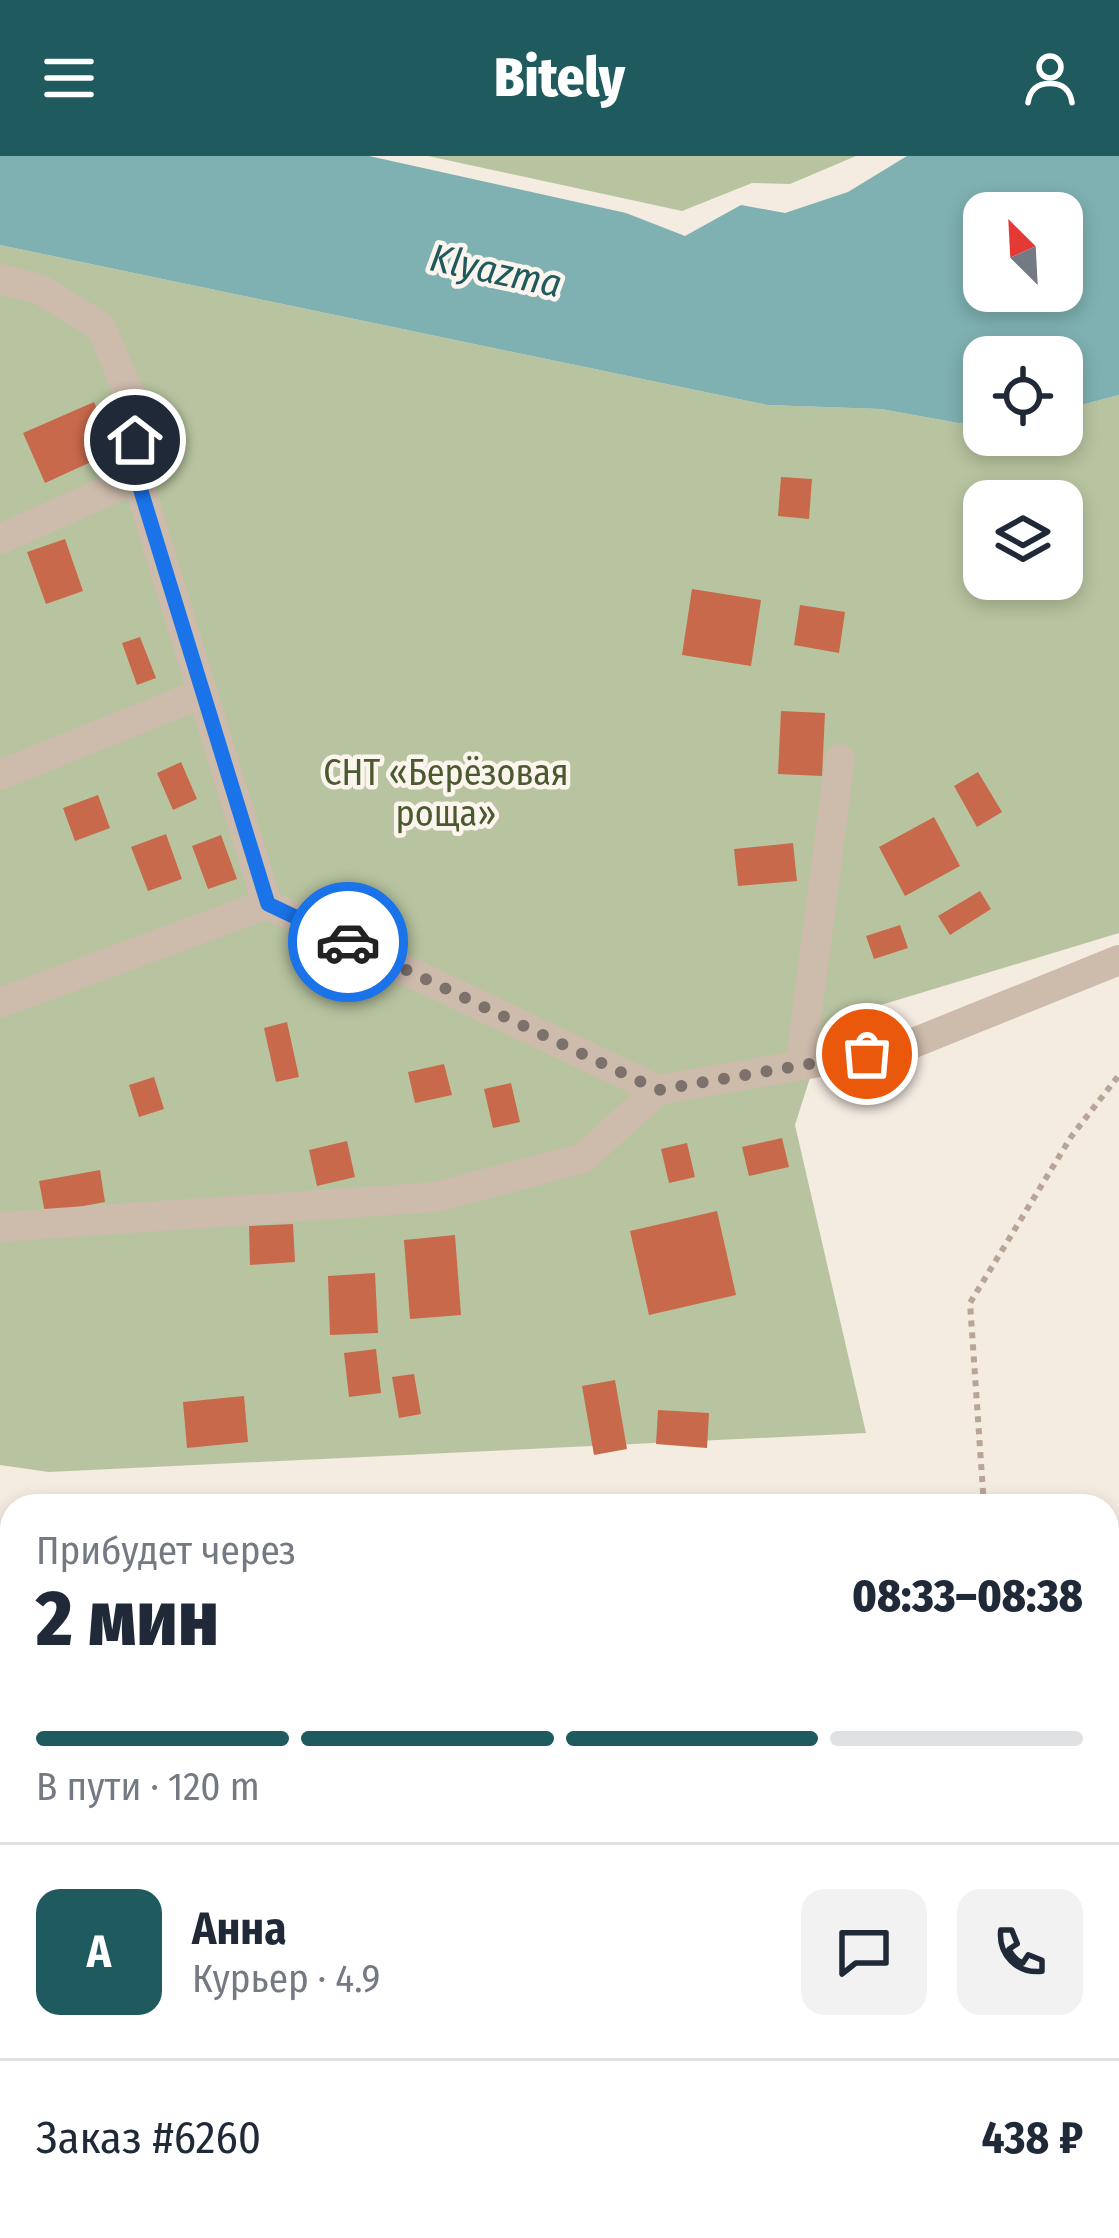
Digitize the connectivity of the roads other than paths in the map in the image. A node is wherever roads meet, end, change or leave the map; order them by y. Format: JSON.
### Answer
{"nodes":[{"id":1,"x":0,"y":279,"type":"edge"},
{"id":2,"x":137,"y":478,"type":"junction"},
{"id":3,"x":0,"y":539,"type":"edge"},
{"id":4,"x":203,"y":693,"type":"junction"},
{"id":5,"x":839,"y":759,"type":"dead end"},
{"id":6,"x":0,"y":776,"type":"edge"},
{"id":7,"x":268,"y":904,"type":"junction"},
{"id":8,"x":1119,"y":960,"type":"edge"},
{"id":9,"x":0,"y":1003,"type":"edge"},
{"id":10,"x":800,"y":1066,"type":"junction"},
{"id":11,"x":658,"y":1090,"type":"junction"},
{"id":12,"x":0,"y":1227,"type":"edge"}],
"edges":[{"from":1,"to":2,"type":"street"},
{"from":2,"to":3,"type":"street"},
{"from":2,"to":4,"type":"street"},
{"from":4,"to":6,"type":"street"},
{"from":4,"to":7,"type":"street"},
{"from":5,"to":10,"type":"street"},
{"from":7,"to":9,"type":"street"},
{"from":7,"to":11,"type":"street"},
{"from":8,"to":10,"type":"street"},
{"from":10,"to":11,"type":"street"},
{"from":11,"to":12,"type":"street"}]}
